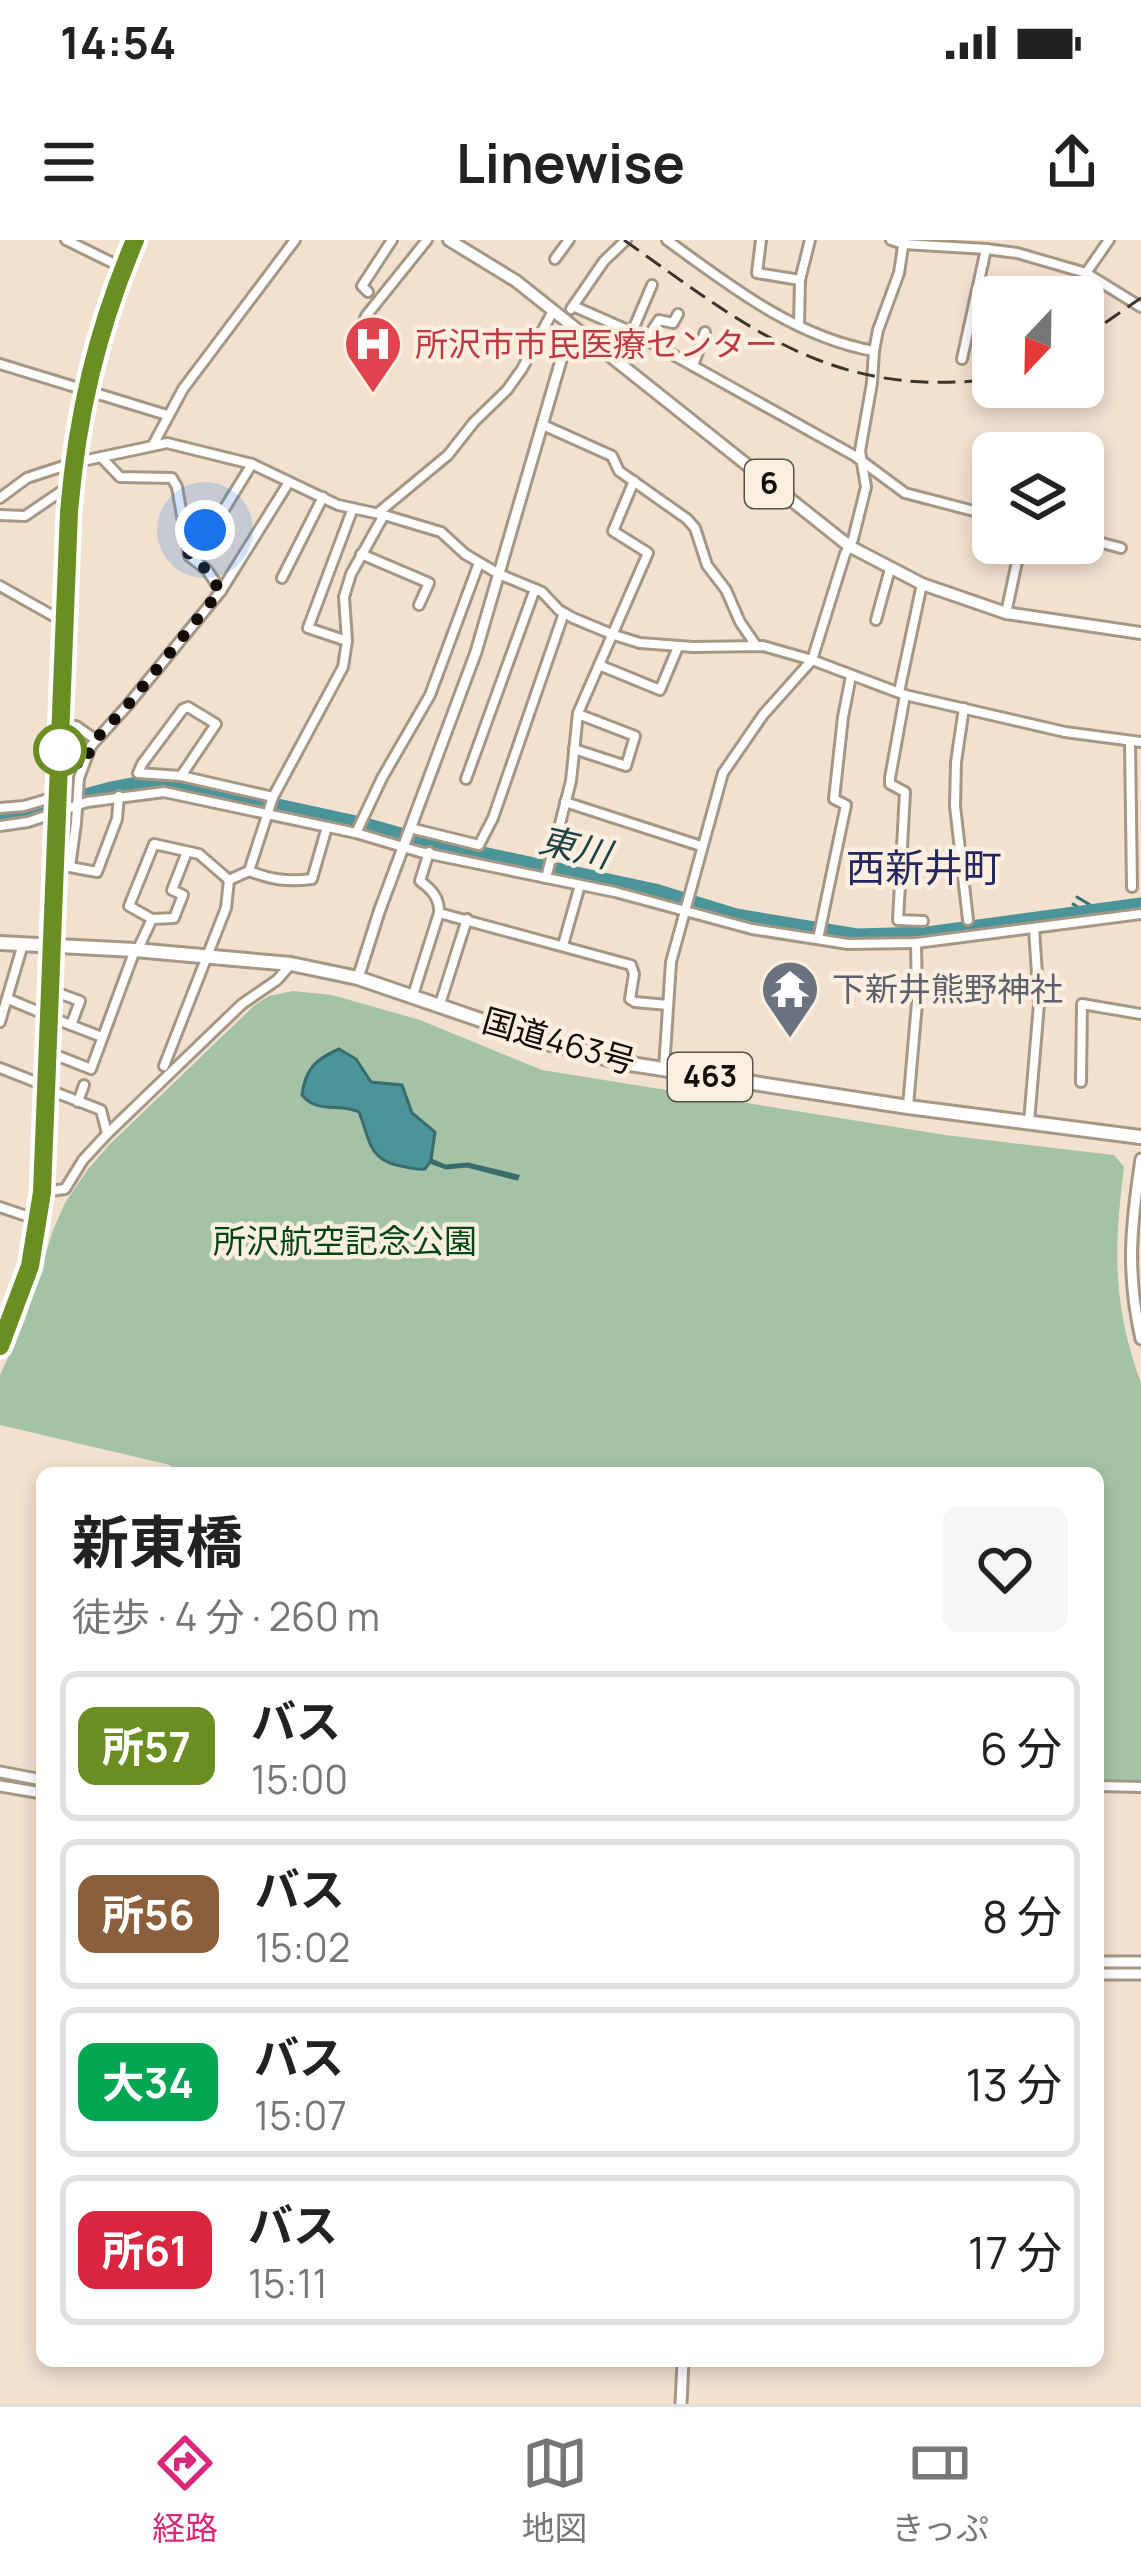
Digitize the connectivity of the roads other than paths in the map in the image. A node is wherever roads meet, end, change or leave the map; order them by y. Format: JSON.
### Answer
{"nodes":[{"id":1,"x":66,"y":240,"type":"edge"},
{"id":2,"x":135,"y":240,"type":"edge"},
{"id":3,"x":295,"y":240,"type":"edge"},
{"id":4,"x":392,"y":240,"type":"edge"},
{"id":5,"x":427,"y":240,"type":"edge"},
{"id":6,"x":449,"y":240,"type":"edge"},
{"id":7,"x":569,"y":240,"type":"edge"},
{"id":8,"x":626,"y":240,"type":"edge"},
{"id":9,"x":667,"y":240,"type":"edge"},
{"id":10,"x":761,"y":240,"type":"edge"},
{"id":11,"x":810,"y":240,"type":"edge"},
{"id":12,"x":891,"y":240,"type":"edge"},
{"id":13,"x":1109,"y":240,"type":"edge"},
{"id":14,"x":904,"y":242,"type":"edge"},
{"id":15,"x":986,"y":249,"type":"junction"},
{"id":16,"x":555,"y":259,"type":"dead end"},
{"id":17,"x":123,"y":268,"type":"junction"},
{"id":18,"x":1086,"y":273,"type":"junction"},
{"id":19,"x":800,"y":280,"type":"junction"},
{"id":20,"x":652,"y":285,"type":"dead end"},
{"id":21,"x":368,"y":292,"type":"dead end"},
{"id":22,"x":573,"y":306,"type":"junction"},
{"id":23,"x":1141,"y":307,"type":"edge"},
{"id":24,"x":678,"y":314,"type":"dead end"},
{"id":25,"x":563,"y":319,"type":"junction"},
{"id":26,"x":799,"y":326,"type":"junction"},
{"id":27,"x":362,"y":328,"type":"dead end"},
{"id":28,"x":632,"y":332,"type":"junction"},
{"id":29,"x":705,"y":332,"type":"dead end"},
{"id":30,"x":646,"y":340,"type":"junction"},
{"id":31,"x":874,"y":351,"type":"junction"},
{"id":32,"x":962,"y":359,"type":"dead end"},
{"id":33,"x":0,"y":364,"type":"edge"},
{"id":34,"x":693,"y":366,"type":"junction"},
{"id":35,"x":85,"y":389,"type":"junction"},
{"id":36,"x":167,"y":415,"type":"junction"},
{"id":37,"x":543,"y":424,"type":"junction"},
{"id":38,"x":153,"y":444,"type":"junction"},
{"id":39,"x":101,"y":458,"type":"junction"},
{"id":40,"x":860,"y":460,"type":"junction"},
{"id":41,"x":74,"y":463,"type":"junction"},
{"id":42,"x":253,"y":464,"type":"junction"},
{"id":43,"x":634,"y":481,"type":"junction"},
{"id":44,"x":290,"y":482,"type":"junction"},
{"id":45,"x":865,"y":482,"type":"junction"},
{"id":46,"x":889,"y":483,"type":"junction"},
{"id":47,"x":71,"y":484,"type":"junction"},
{"id":48,"x":323,"y":497,"type":"junction"},
{"id":49,"x":0,"y":498,"type":"edge"},
{"id":50,"x":353,"y":508,"type":"junction"},
{"id":51,"x":972,"y":511,"type":"edge"},
{"id":52,"x":381,"y":514,"type":"junction"},
{"id":53,"x":0,"y":515,"type":"edge"},
{"id":54,"x":1104,"y":544,"type":"edge"},
{"id":55,"x":849,"y":546,"type":"junction"},
{"id":56,"x":188,"y":548,"type":"junction"},
{"id":57,"x":1121,"y":548,"type":"dead end"},
{"id":58,"x":361,"y":554,"type":"junction"},
{"id":59,"x":479,"y":563,"type":"junction"},
{"id":60,"x":1016,"y":564,"type":"edge"},
{"id":61,"x":890,"y":569,"type":"junction"},
{"id":62,"x":499,"y":574,"type":"junction"},
{"id":63,"x":283,"y":578,"type":"dead end"},
{"id":64,"x":922,"y":584,"type":"junction"},
{"id":65,"x":0,"y":586,"type":"edge"},
{"id":66,"x":535,"y":589,"type":"junction"},
{"id":67,"x":220,"y":591,"type":"junction"},
{"id":68,"x":419,"y":605,"type":"dead end"},
{"id":69,"x":564,"y":613,"type":"junction"},
{"id":70,"x":1006,"y":613,"type":"junction"},
{"id":71,"x":876,"y":620,"type":"dead end"},
{"id":72,"x":64,"y":622,"type":"junction"},
{"id":73,"x":1138,"y":632,"type":"edge"},
{"id":74,"x":614,"y":635,"type":"junction"},
{"id":75,"x":347,"y":641,"type":"junction"},
{"id":76,"x":678,"y":646,"type":"junction"},
{"id":77,"x":755,"y":646,"type":"junction"},
{"id":78,"x":812,"y":660,"type":"junction"},
{"id":79,"x":599,"y":665,"type":"junction"},
{"id":80,"x":851,"y":676,"type":"junction"},
{"id":81,"x":902,"y":693,"type":"junction"},
{"id":82,"x":964,"y":708,"type":"junction"},
{"id":83,"x":578,"y":713,"type":"junction"},
{"id":84,"x":61,"y":724,"type":"junction"},
{"id":85,"x":95,"y":740,"type":"junction"},
{"id":86,"x":1136,"y":742,"type":"edge"},
{"id":87,"x":574,"y":749,"type":"junction"},
{"id":88,"x":181,"y":776,"type":"junction"},
{"id":89,"x":466,"y":779,"type":"dead end"},
{"id":90,"x":119,"y":796,"type":"junction"},
{"id":91,"x":565,"y":802,"type":"junction"},
{"id":92,"x":58,"y":804,"type":"junction"},
{"id":93,"x":76,"y":804,"type":"junction"},
{"id":94,"x":270,"y":805,"type":"junction"},
{"id":95,"x":0,"y":808,"type":"edge"},
{"id":96,"x":0,"y":826,"type":"edge"},
{"id":97,"x":327,"y":827,"type":"junction"},
{"id":98,"x":358,"y":827,"type":"junction"},
{"id":99,"x":407,"y":838,"type":"junction"},
{"id":100,"x":701,"y":846,"type":"junction"},
{"id":101,"x":187,"y":851,"type":"junction"},
{"id":102,"x":429,"y":852,"type":"junction"},
{"id":103,"x":55,"y":864,"type":"junction"},
{"id":104,"x":70,"y":867,"type":"junction"},
{"id":105,"x":249,"y":871,"type":"junction"},
{"id":106,"x":546,"y":876,"type":"junction"},
{"id":107,"x":229,"y":880,"type":"junction"},
{"id":108,"x":580,"y":885,"type":"junction"},
{"id":109,"x":1132,"y":887,"type":"dead end"},
{"id":110,"x":686,"y":904,"type":"junction"},
{"id":111,"x":439,"y":913,"type":"junction"},
{"id":112,"x":1141,"y":914,"type":"edge"},
{"id":113,"x":467,"y":919,"type":"junction"},
{"id":114,"x":152,"y":920,"type":"junction"},
{"id":115,"x":968,"y":920,"type":"dead end"},
{"id":116,"x":923,"y":921,"type":"dead end"},
{"id":117,"x":1034,"y":929,"type":"junction"},
{"id":118,"x":818,"y":937,"type":"junction"},
{"id":119,"x":0,"y":943,"type":"edge"},
{"id":120,"x":916,"y":943,"type":"junction"},
{"id":121,"x":23,"y":944,"type":"junction"},
{"id":122,"x":563,"y":945,"type":"junction"},
{"id":123,"x":52,"y":946,"type":"junction"},
{"id":124,"x":136,"y":951,"type":"junction"},
{"id":125,"x":208,"y":957,"type":"junction"},
{"id":126,"x":291,"y":964,"type":"junction"},
{"id":127,"x":358,"y":978,"type":"junction"},
{"id":128,"x":50,"y":990,"type":"junction"},
{"id":129,"x":413,"y":995,"type":"junction"},
{"id":130,"x":8,"y":999,"type":"junction"},
{"id":131,"x":440,"y":1004,"type":"junction"},
{"id":132,"x":668,"y":1005,"type":"junction"},
{"id":133,"x":1141,"y":1014,"type":"edge"},
{"id":134,"x":50,"y":1016,"type":"junction"},
{"id":135,"x":0,"y":1022,"type":"edge"},
{"id":136,"x":71,"y":1025,"type":"junction"},
{"id":137,"x":102,"y":1037,"type":"junction"},
{"id":138,"x":48,"y":1052,"type":"junction"},
{"id":139,"x":164,"y":1066,"type":"dead end"},
{"id":140,"x":0,"y":1068,"type":"edge"},
{"id":141,"x":664,"y":1069,"type":"junction"},
{"id":142,"x":1081,"y":1082,"type":"dead end"},
{"id":143,"x":84,"y":1085,"type":"dead end"},
{"id":144,"x":46,"y":1089,"type":"junction"},
{"id":145,"x":78,"y":1102,"type":"junction"},
{"id":146,"x":908,"y":1107,"type":"junction"},
{"id":147,"x":1029,"y":1124,"type":"junction"},
{"id":148,"x":107,"y":1134,"type":"junction"},
{"id":149,"x":1141,"y":1137,"type":"edge"},
{"id":150,"x":1141,"y":1159,"type":"edge"},
{"id":151,"x":42,"y":1192,"type":"junction"},
{"id":152,"x":0,"y":1207,"type":"edge"},
{"id":153,"x":39,"y":1220,"type":"junction"},
{"id":154,"x":3,"y":1332,"type":"edge"},
{"id":155,"x":1141,"y":1339,"type":"edge"},
{"id":156,"x":0,"y":1346,"type":"edge"},
{"id":157,"x":0,"y":1772,"type":"edge"},
{"id":158,"x":36,"y":1779,"type":"edge"},
{"id":159,"x":0,"y":1786,"type":"edge"},
{"id":160,"x":1104,"y":1786,"type":"edge"},
{"id":161,"x":1141,"y":1787,"type":"edge"},
{"id":162,"x":36,"y":1792,"type":"edge"},
{"id":163,"x":1104,"y":1962,"type":"edge"},
{"id":164,"x":1141,"y":1962,"type":"edge"},
{"id":165,"x":1104,"y":1974,"type":"edge"},
{"id":166,"x":1141,"y":1974,"type":"edge"},
{"id":167,"x":683,"y":2367,"type":"edge"},
{"id":168,"x":681,"y":2404,"type":"edge"}],
"edges":[{"from":1,"to":17,"type":"street"},
{"from":2,"to":17,"type":"street"},
{"from":3,"to":36,"type":"street"},
{"from":4,"to":21,"type":"street"},
{"from":5,"to":27,"type":"street"},
{"from":6,"to":25,"type":"main road","number":"6"},
{"from":7,"to":16,"type":"street"},
{"from":8,"to":22,"type":"street"},
{"from":9,"to":26,"type":"street"},
{"from":10,"to":19,"type":"street"},
{"from":11,"to":19,"type":"street"},
{"from":12,"to":14,"type":"street"},
{"from":13,"to":18,"type":"street"},
{"from":14,"to":15,"type":"street"},
{"from":14,"to":31,"type":"street"},
{"from":15,"to":18,"type":"street"},
{"from":15,"to":32,"type":"street"},
{"from":17,"to":35,"type":"street"},
{"from":18,"to":23,"type":"street"},
{"from":19,"to":26,"type":"street"},
{"from":20,"to":28,"type":"street"},
{"from":22,"to":25,"type":"street"},
{"from":22,"to":28,"type":"street"},
{"from":24,"to":30,"type":"street"},
{"from":25,"to":37,"type":"street"},
{"from":25,"to":52,"type":"street"},
{"from":25,"to":55,"type":"main road","number":"6"},
{"from":26,"to":31,"type":"street"},
{"from":28,"to":30,"type":"street"},
{"from":29,"to":34,"type":"street"},
{"from":30,"to":34,"type":"street"},
{"from":31,"to":40,"type":"street"},
{"from":33,"to":35,"type":"street"},
{"from":34,"to":40,"type":"street"},
{"from":35,"to":36,"type":"street"},
{"from":35,"to":41,"type":"street"},
{"from":36,"to":38,"type":"street"},
{"from":37,"to":43,"type":"street"},
{"from":37,"to":62,"type":"street"},
{"from":38,"to":39,"type":"street"},
{"from":38,"to":42,"type":"street"},
{"from":39,"to":41,"type":"street"},
{"from":39,"to":56,"type":"street"},
{"from":40,"to":45,"type":"street"},
{"from":40,"to":46,"type":"street"},
{"from":41,"to":47,"type":"street"},
{"from":41,"to":49,"type":"street"},
{"from":42,"to":44,"type":"street"},
{"from":42,"to":56,"type":"street"},
{"from":43,"to":74,"type":"street"},
{"from":43,"to":77,"type":"street"},
{"from":44,"to":48,"type":"street"},
{"from":44,"to":67,"type":"street"},
{"from":45,"to":46,"type":"street"},
{"from":45,"to":55,"type":"street"},
{"from":46,"to":51,"type":"street"},
{"from":47,"to":53,"type":"street"},
{"from":47,"to":72,"type":"street"},
{"from":48,"to":50,"type":"street"},
{"from":48,"to":63,"type":"street"},
{"from":50,"to":52,"type":"street"},
{"from":50,"to":75,"type":"street"},
{"from":52,"to":58,"type":"street"},
{"from":52,"to":59,"type":"street"},
{"from":54,"to":57,"type":"street"},
{"from":55,"to":61,"type":"main road","number":"6"},
{"from":55,"to":78,"type":"street"},
{"from":56,"to":67,"type":"street"},
{"from":58,"to":68,"type":"street"},
{"from":58,"to":75,"type":"street"},
{"from":59,"to":62,"type":"street"},
{"from":59,"to":98,"type":"street"},
{"from":60,"to":70,"type":"street"},
{"from":61,"to":64,"type":"main road","number":"6"},
{"from":61,"to":71,"type":"street"},
{"from":62,"to":66,"type":"street"},
{"from":62,"to":99,"type":"street"},
{"from":64,"to":70,"type":"main road","number":"6"},
{"from":64,"to":81,"type":"street"},
{"from":65,"to":72,"type":"street"},
{"from":66,"to":69,"type":"street"},
{"from":66,"to":89,"type":"street"},
{"from":67,"to":85,"type":"street"},
{"from":69,"to":74,"type":"street"},
{"from":69,"to":99,"type":"street"},
{"from":70,"to":73,"type":"main road","number":"6"},
{"from":72,"to":84,"type":"street"},
{"from":74,"to":76,"type":"street"},
{"from":74,"to":79,"type":"street"},
{"from":75,"to":94,"type":"street"},
{"from":76,"to":77,"type":"street"},
{"from":76,"to":79,"type":"street"},
{"from":77,"to":78,"type":"street"},
{"from":78,"to":80,"type":"street"},
{"from":78,"to":100,"type":"street"},
{"from":79,"to":83,"type":"street"},
{"from":80,"to":81,"type":"street"},
{"from":80,"to":118,"type":"street"},
{"from":81,"to":82,"type":"street"},
{"from":81,"to":116,"type":"street"},
{"from":82,"to":86,"type":"street"},
{"from":82,"to":115,"type":"street"},
{"from":83,"to":87,"type":"street"},
{"from":83,"to":87,"type":"street"},
{"from":84,"to":85,"type":"street"},
{"from":84,"to":92,"type":"street"},
{"from":85,"to":93,"type":"street"},
{"from":86,"to":109,"type":"street"},
{"from":87,"to":91,"type":"street"},
{"from":88,"to":88,"type":"street"},
{"from":88,"to":94,"type":"street"},
{"from":90,"to":93,"type":"street"},
{"from":90,"to":94,"type":"street"},
{"from":90,"to":104,"type":"street"},
{"from":91,"to":100,"type":"street"},
{"from":91,"to":106,"type":"street"},
{"from":92,"to":93,"type":"street"},
{"from":92,"to":95,"type":"street"},
{"from":92,"to":96,"type":"street"},
{"from":92,"to":103,"type":"street"},
{"from":93,"to":104,"type":"street"},
{"from":94,"to":97,"type":"street"},
{"from":94,"to":105,"type":"street"},
{"from":97,"to":98,"type":"street"},
{"from":97,"to":105,"type":"street"},
{"from":98,"to":99,"type":"street"},
{"from":99,"to":102,"type":"street"},
{"from":99,"to":127,"type":"street"},
{"from":100,"to":110,"type":"street"},
{"from":101,"to":107,"type":"street"},
{"from":101,"to":114,"type":"street"},
{"from":101,"to":114,"type":"street"},
{"from":102,"to":106,"type":"street"},
{"from":102,"to":111,"type":"street"},
{"from":103,"to":104,"type":"street"},
{"from":103,"to":123,"type":"street"},
{"from":105,"to":107,"type":"street"},
{"from":106,"to":108,"type":"street"},
{"from":107,"to":125,"type":"street"},
{"from":108,"to":110,"type":"street"},
{"from":108,"to":122,"type":"street"},
{"from":110,"to":118,"type":"street"},
{"from":110,"to":132,"type":"street"},
{"from":111,"to":113,"type":"street"},
{"from":111,"to":129,"type":"street"},
{"from":112,"to":117,"type":"street"},
{"from":113,"to":122,"type":"street"},
{"from":113,"to":131,"type":"street"},
{"from":114,"to":124,"type":"street"},
{"from":117,"to":120,"type":"street"},
{"from":117,"to":147,"type":"street"},
{"from":118,"to":120,"type":"street"},
{"from":119,"to":121,"type":"highway","number":"463"},
{"from":120,"to":146,"type":"street"},
{"from":121,"to":123,"type":"highway","number":"463"},
{"from":121,"to":130,"type":"street"},
{"from":122,"to":132,"type":"street"},
{"from":123,"to":124,"type":"highway","name":"国道463号","number":"463"},
{"from":123,"to":128,"type":"main road"},
{"from":124,"to":125,"type":"highway","name":"国道463号","number":"463"},
{"from":124,"to":137,"type":"street"},
{"from":125,"to":126,"type":"highway","name":"国道463号","number":"463"},
{"from":125,"to":139,"type":"street"},
{"from":126,"to":127,"type":"highway","name":"国道463号","number":"463"},
{"from":126,"to":148,"type":"street"},
{"from":127,"to":129,"type":"highway","name":"国道463号","number":"463"},
{"from":128,"to":134,"type":"main road"},
{"from":128,"to":136,"type":"street"},
{"from":129,"to":131,"type":"highway","name":"国道463号","number":"463"},
{"from":130,"to":134,"type":"street"},
{"from":130,"to":135,"type":"street"},
{"from":131,"to":141,"type":"highway","name":"国道463号","number":"463"},
{"from":132,"to":141,"type":"street"},
{"from":133,"to":142,"type":"street"},
{"from":134,"to":136,"type":"street"},
{"from":134,"to":138,"type":"main road"},
{"from":136,"to":137,"type":"street"},
{"from":137,"to":138,"type":"street"},
{"from":138,"to":144,"type":"main road"},
{"from":140,"to":144,"type":"street"},
{"from":141,"to":146,"type":"highway","name":"国道463号","number":"463"},
{"from":143,"to":145,"type":"street"},
{"from":144,"to":145,"type":"street"},
{"from":144,"to":151,"type":"main road"},
{"from":145,"to":148,"type":"street"},
{"from":146,"to":147,"type":"highway","name":"国道463号","number":"463"},
{"from":147,"to":149,"type":"highway","name":"国道463号","number":"463"},
{"from":148,"to":151,"type":"street"},
{"from":150,"to":155,"type":"street"},
{"from":151,"to":153,"type":"main road"},
{"from":152,"to":153,"type":"street"},
{"from":153,"to":154,"type":"main road"},
{"from":154,"to":156,"type":"main road"},
{"from":157,"to":158,"type":"street"},
{"from":159,"to":162,"type":"street"},
{"from":160,"to":161,"type":"street"},
{"from":163,"to":164,"type":"street"},
{"from":165,"to":166,"type":"street"},
{"from":167,"to":168,"type":"street"}]}
